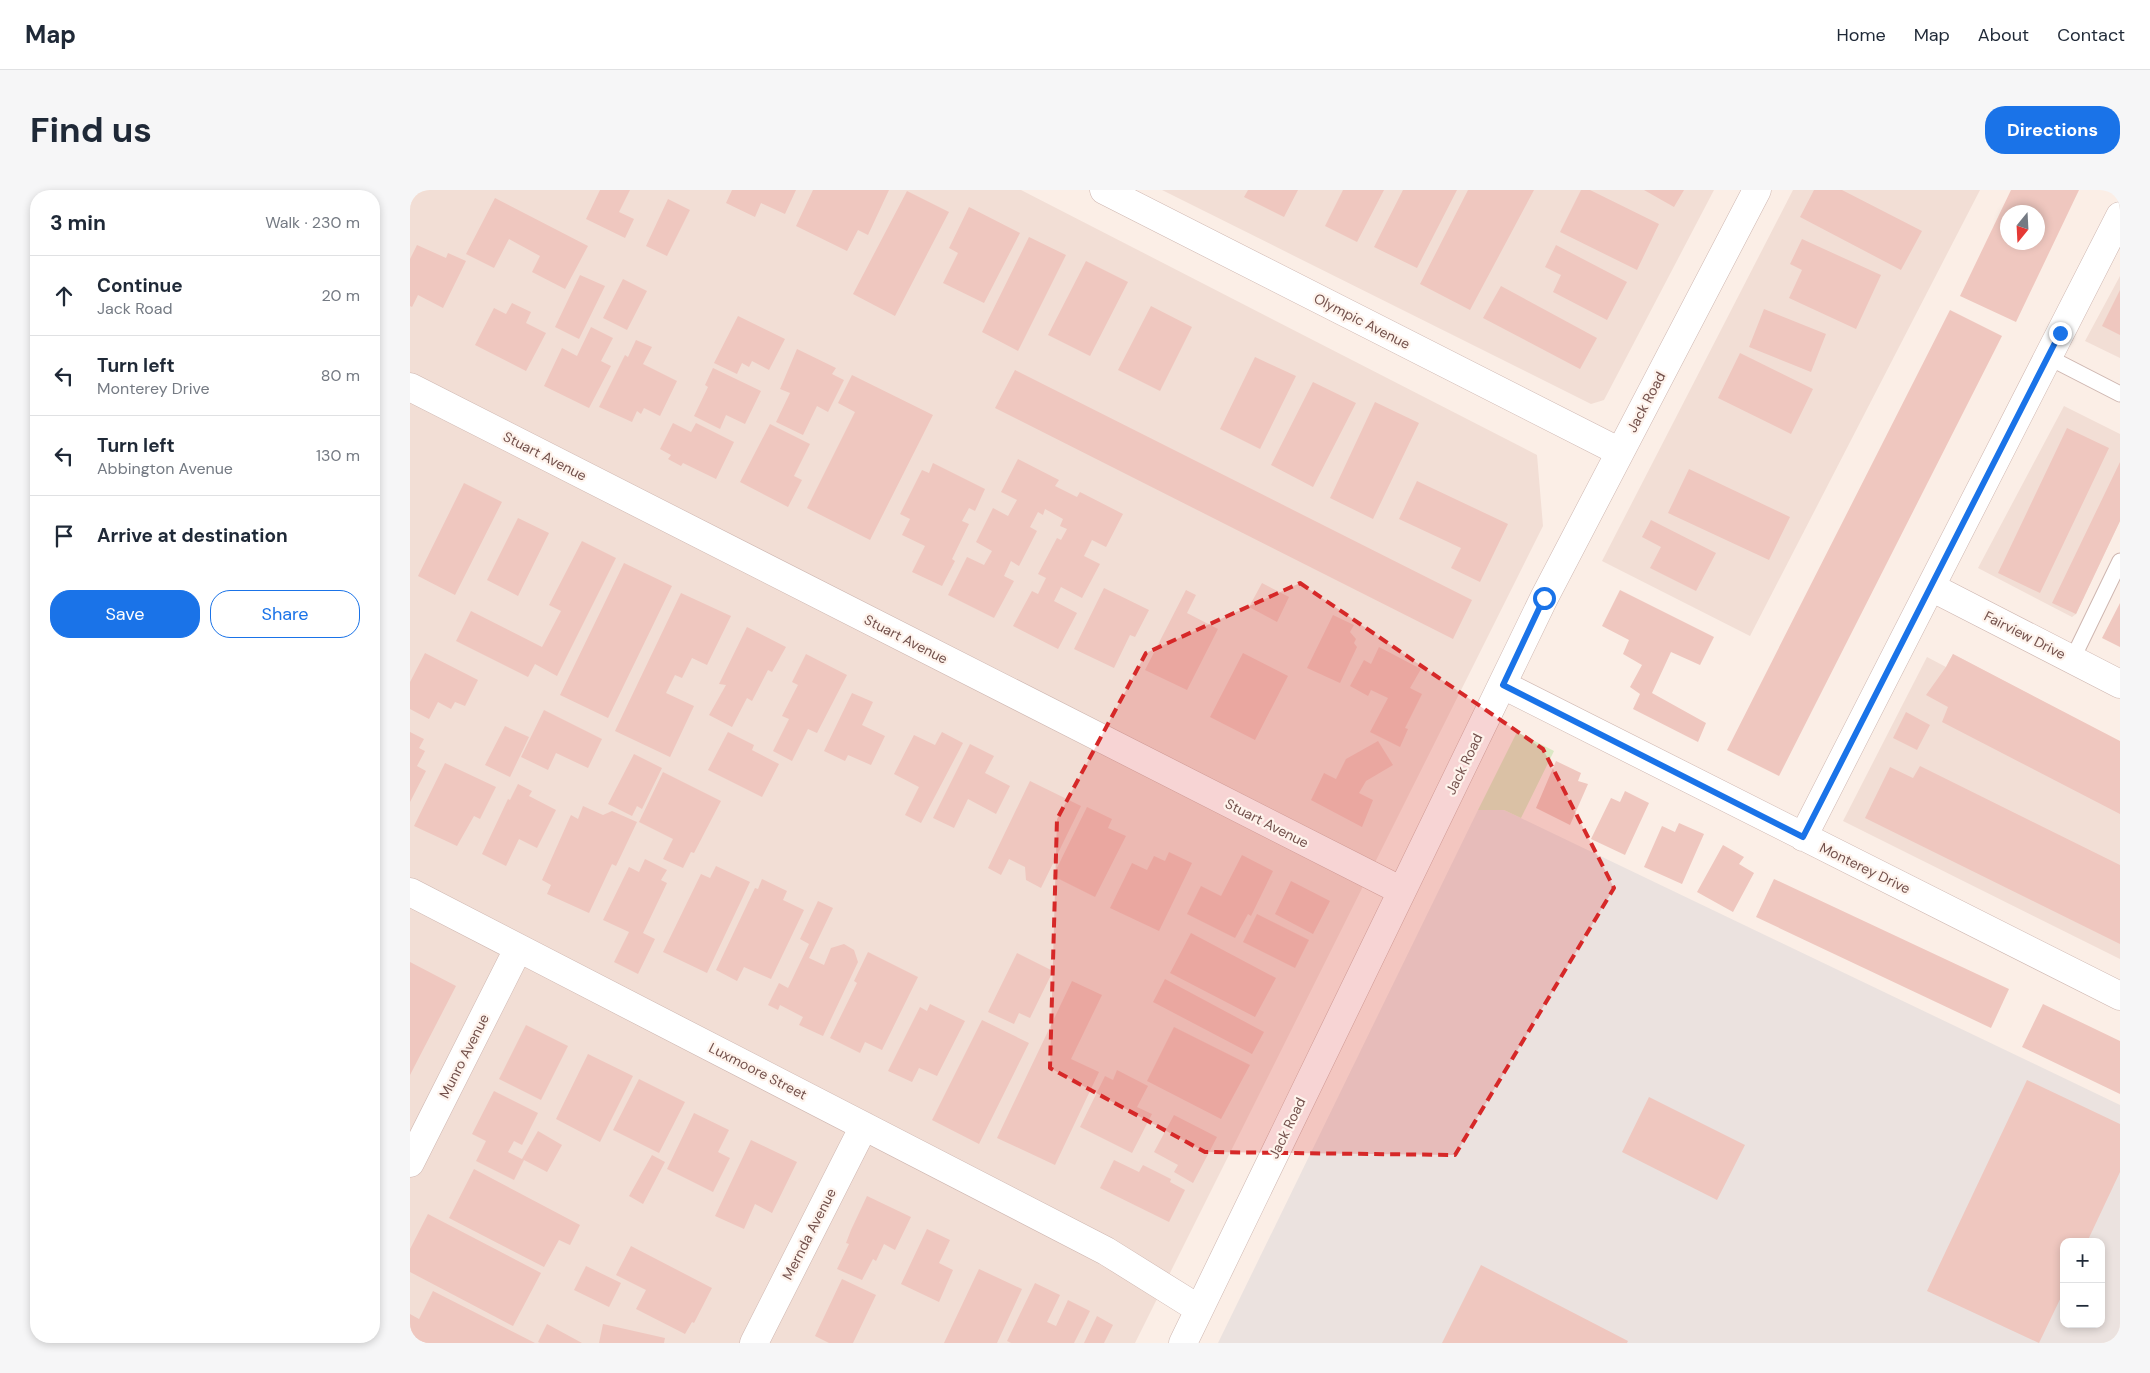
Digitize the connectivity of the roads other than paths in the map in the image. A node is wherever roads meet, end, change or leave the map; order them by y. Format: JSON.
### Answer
{"nodes":[{"id":1,"x":1104,"y":190,"type":"edge"},
{"id":2,"x":1756,"y":190,"type":"edge"},
{"id":3,"x":2120,"y":216,"type":"edge"},
{"id":4,"x":2048,"y":356,"type":"junction"},
{"id":5,"x":410,"y":387,"type":"edge"},
{"id":6,"x":2120,"y":394,"type":"edge"},
{"id":7,"x":1620,"y":452,"type":"junction"},
{"id":8,"x":2120,"y":561,"type":"edge"},
{"id":9,"x":1931,"y":587,"type":"junction"},
{"id":10,"x":2072,"y":660,"type":"junction"},
{"id":11,"x":2120,"y":684,"type":"edge"},
{"id":12,"x":1503,"y":685,"type":"junction"},
{"id":13,"x":1803,"y":837,"type":"junction"},
{"id":14,"x":1402,"y":891,"type":"junction"},
{"id":15,"x":410,"y":892,"type":"edge"},
{"id":16,"x":518,"y":949,"type":"junction"},
{"id":17,"x":2120,"y":996,"type":"edge"},
{"id":18,"x":864,"y":1126,"type":"junction"},
{"id":19,"x":410,"y":1163,"type":"edge"},
{"id":20,"x":1204,"y":1300,"type":"junction"},
{"id":21,"x":754,"y":1343,"type":"edge"},
{"id":22,"x":1183,"y":1343,"type":"edge"}],
"edges":[{"from":1,"to":7,"type":"street","name":"Olympic Avenue"},
{"from":2,"to":7,"type":"street","name":"Jack Road"},
{"from":3,"to":4,"type":"street"},
{"from":4,"to":6,"type":"lane"},
{"from":4,"to":9,"type":"street"},
{"from":5,"to":14,"type":"street","name":"Stuart Avenue"},
{"from":7,"to":12,"type":"street","name":"Jack Road"},
{"from":8,"to":10,"type":"lane"},
{"from":9,"to":10,"type":"street","name":"Fairview Drive"},
{"from":9,"to":13,"type":"street"},
{"from":10,"to":11,"type":"street","name":"Fairview Drive"},
{"from":12,"to":13,"type":"street","name":"Monterey Drive"},
{"from":12,"to":14,"type":"street","name":"Jack Road"},
{"from":13,"to":17,"type":"street","name":"Monterey Drive"},
{"from":14,"to":20,"type":"street","name":"Jack Road"},
{"from":15,"to":16,"type":"street","name":"Luxmoore Street"},
{"from":16,"to":18,"type":"street","name":"Luxmoore Street"},
{"from":16,"to":19,"type":"street","name":"Munro Avenue"},
{"from":18,"to":20,"type":"street","name":"Luxmoore Street"},
{"from":18,"to":21,"type":"street","name":"Mernda Avenue"},
{"from":20,"to":22,"type":"street","name":"Jack Road"}]}
